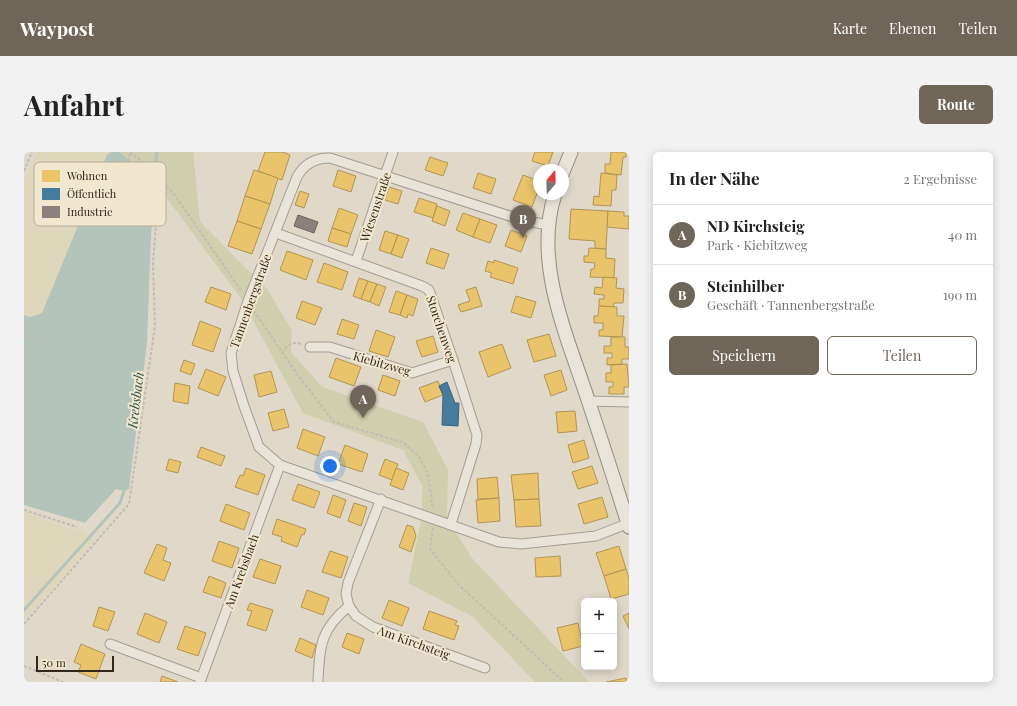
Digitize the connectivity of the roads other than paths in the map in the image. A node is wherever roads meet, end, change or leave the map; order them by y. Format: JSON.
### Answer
{"nodes":[{"id":1,"x":393,"y":152,"type":"edge"},
{"id":2,"x":571,"y":152,"type":"edge"},
{"id":3,"x":566,"y":164,"type":"edge"},
{"id":4,"x":386,"y":175,"type":"junction"},
{"id":5,"x":554,"y":200,"type":"edge"},
{"id":6,"x":548,"y":225,"type":"junction"},
{"id":7,"x":276,"y":233,"type":"junction"},
{"id":8,"x":356,"y":261,"type":"junction"},
{"id":9,"x":310,"y":347,"type":"road end"},
{"id":10,"x":453,"y":360,"type":"junction"},
{"id":11,"x":589,"y":401,"type":"junction"},
{"id":12,"x":629,"y":402,"type":"edge"},
{"id":13,"x":280,"y":465,"type":"junction"},
{"id":14,"x":381,"y":499,"type":"junction"},
{"id":15,"x":451,"y":524,"type":"junction"},
{"id":16,"x":629,"y":524,"type":"edge"},
{"id":17,"x":349,"y":606,"type":"junction"},
{"id":18,"x":110,"y":644,"type":"dead end"},
{"id":19,"x":485,"y":668,"type":"dead end"},
{"id":20,"x":201,"y":680,"type":"edge"},
{"id":21,"x":318,"y":680,"type":"dead end"}],
"edges":[{"from":1,"to":4,"type":"street","name":"Wiesenstraße"},
{"from":2,"to":3,"type":"street"},
{"from":4,"to":6,"type":"street","name":"Tannenbergstraße"},
{"from":4,"to":7,"type":"street","name":"Tannenbergstraße"},
{"from":4,"to":8,"type":"street","name":"Wiesenstraße"},
{"from":5,"to":6,"type":"street"},
{"from":6,"to":11,"type":"street"},
{"from":7,"to":8,"type":"street","name":"Storchenweg"},
{"from":7,"to":13,"type":"street","name":"Tannenbergstraße"},
{"from":8,"to":10,"type":"street","name":"Storchenweg"},
{"from":9,"to":10,"type":"street","name":"Kiebitzweg"},
{"from":10,"to":15,"type":"street","name":"Storchenweg"},
{"from":11,"to":12,"type":"street"},
{"from":11,"to":16,"type":"street"},
{"from":13,"to":14,"type":"street","name":"Tannenbergstraße"},
{"from":13,"to":20,"type":"street","name":"Am Krebsbach"},
{"from":14,"to":15,"type":"street","name":"Tannenbergstraße"},
{"from":14,"to":17,"type":"street"},
{"from":15,"to":16,"type":"street","name":"Tannenbergstraße"},
{"from":17,"to":19,"type":"street","name":"Am Kirchsteig"},
{"from":17,"to":21,"type":"street"},
{"from":18,"to":20,"type":"street","name":"Am Krebsbach"}]}
